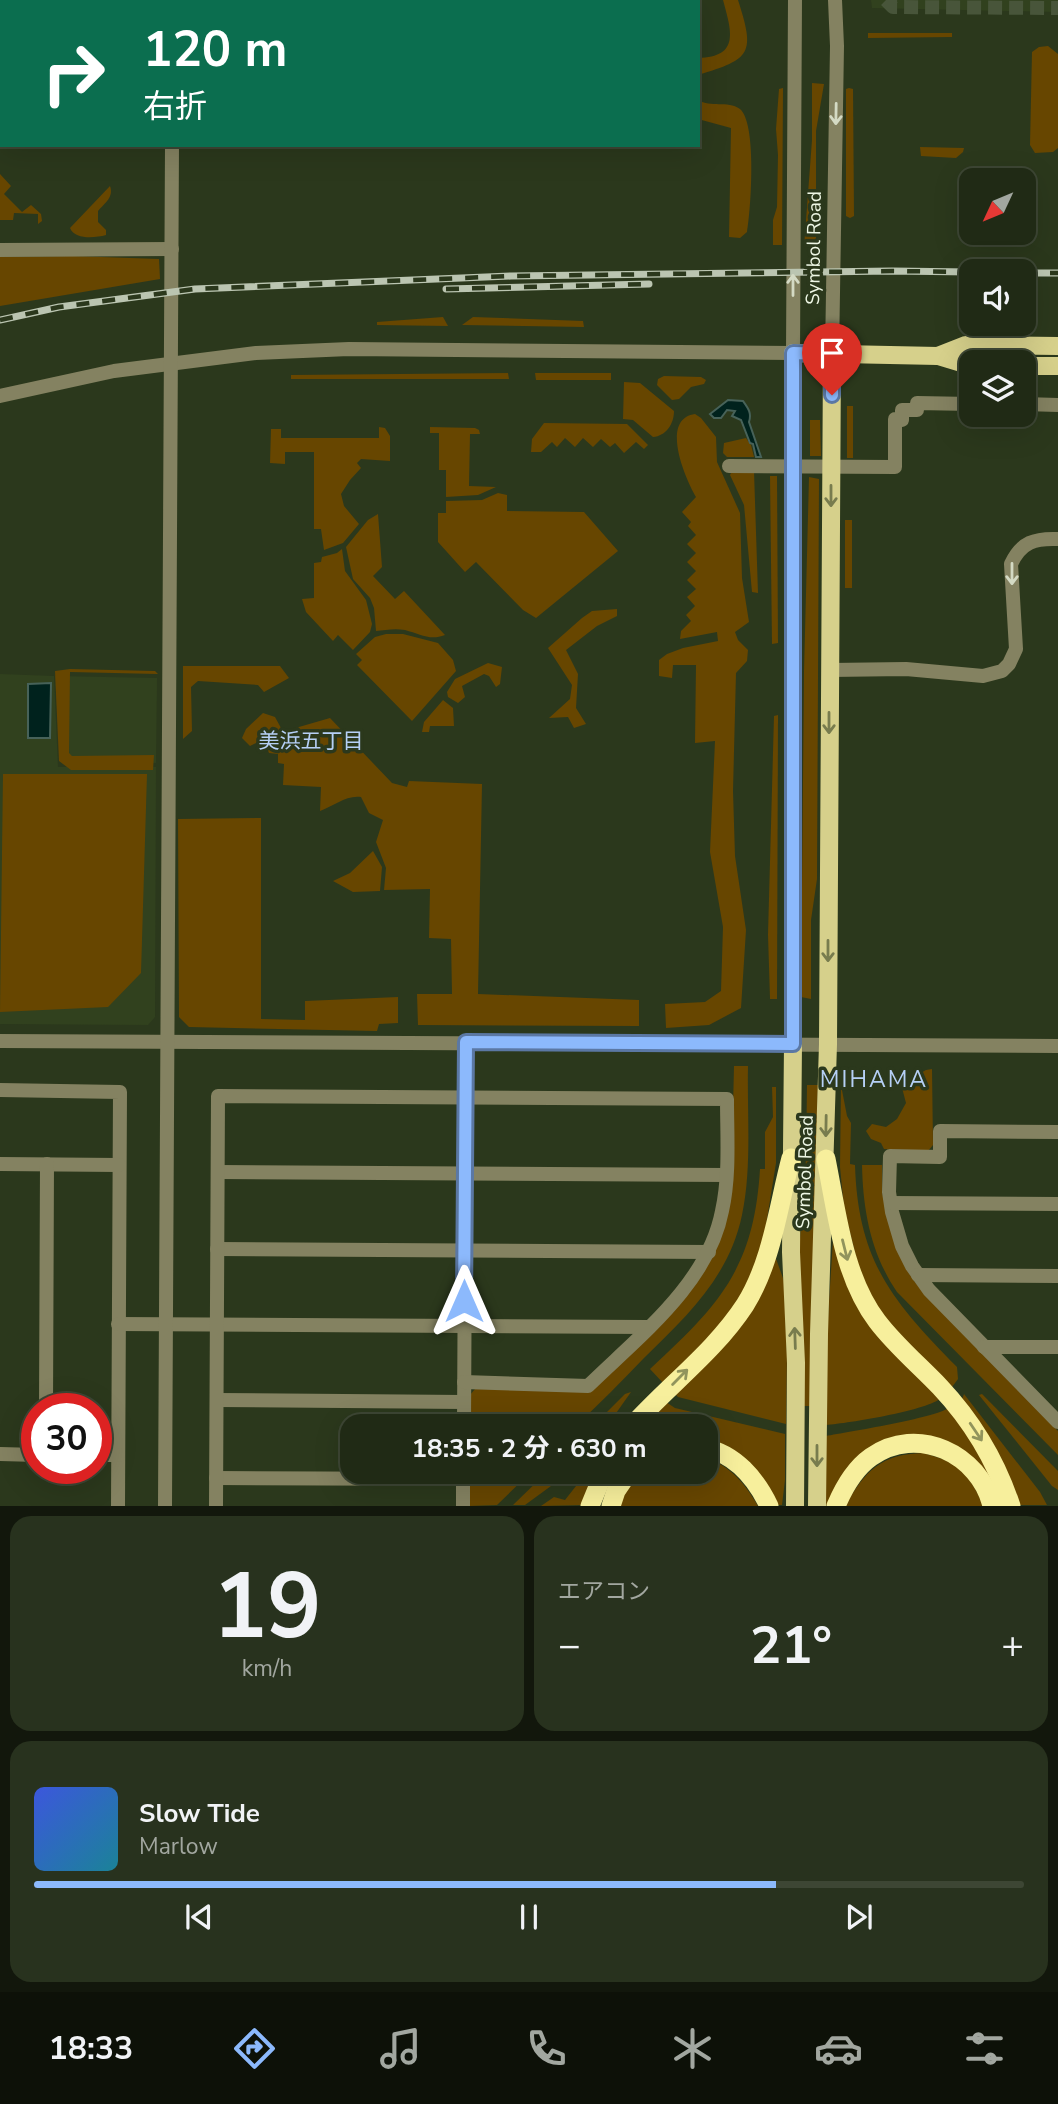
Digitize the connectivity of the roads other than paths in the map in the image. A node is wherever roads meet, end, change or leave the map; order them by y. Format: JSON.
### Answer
{"nodes":[{"id":1,"x":795,"y":0,"type":"edge"},
{"id":2,"x":835,"y":0,"type":"edge"},
{"id":3,"x":172,"y":147,"type":"edge"},
{"id":4,"x":172,"y":249,"type":"junction"},
{"id":5,"x":0,"y":250,"type":"edge"},
{"id":6,"x":1058,"y":346,"type":"edge"},
{"id":7,"x":793,"y":353,"type":"junction"},
{"id":8,"x":832,"y":354,"type":"junction"},
{"id":9,"x":938,"y":356,"type":"junction"},
{"id":10,"x":959,"y":362,"type":"edge"},
{"id":11,"x":171,"y":363,"type":"junction"},
{"id":12,"x":1036,"y":366,"type":"edge"},
{"id":13,"x":1058,"y":366,"type":"edge"},
{"id":14,"x":0,"y":396,"type":"edge"},
{"id":15,"x":959,"y":404,"type":"edge"},
{"id":16,"x":1036,"y":404,"type":"edge"},
{"id":17,"x":1058,"y":404,"type":"edge"},
{"id":18,"x":729,"y":466,"type":"dead end"},
{"id":19,"x":1058,"y":539,"type":"edge"},
{"id":20,"x":830,"y":670,"type":"junction"},
{"id":21,"x":0,"y":1041,"type":"edge"},
{"id":22,"x":168,"y":1041,"type":"junction"},
{"id":23,"x":466,"y":1042,"type":"junction"},
{"id":24,"x":793,"y":1044,"type":"junction"},
{"id":25,"x":828,"y":1044,"type":"junction"},
{"id":26,"x":1058,"y":1046,"type":"edge"},
{"id":27,"x":0,"y":1090,"type":"edge"},
{"id":28,"x":465,"y":1097,"type":"junction"},
{"id":29,"x":1058,"y":1132,"type":"edge"},
{"id":30,"x":791,"y":1158,"type":"junction"},
{"id":31,"x":826,"y":1159,"type":"junction"},
{"id":32,"x":0,"y":1164,"type":"edge"},
{"id":33,"x":47,"y":1164,"type":"junction"},
{"id":34,"x":120,"y":1165,"type":"junction"},
{"id":35,"x":219,"y":1172,"type":"junction"},
{"id":36,"x":465,"y":1173,"type":"junction"},
{"id":37,"x":726,"y":1175,"type":"junction"},
{"id":38,"x":891,"y":1203,"type":"junction"},
{"id":39,"x":1058,"y":1205,"type":"edge"},
{"id":40,"x":217,"y":1249,"type":"junction"},
{"id":41,"x":464,"y":1251,"type":"junction"},
{"id":42,"x":709,"y":1252,"type":"junction"},
{"id":43,"x":918,"y":1275,"type":"junction"},
{"id":44,"x":1058,"y":1276,"type":"edge"},
{"id":45,"x":118,"y":1324,"type":"junction"},
{"id":46,"x":165,"y":1324,"type":"junction"},
{"id":47,"x":217,"y":1325,"type":"junction"},
{"id":48,"x":464,"y":1326,"type":"junction"},
{"id":49,"x":648,"y":1327,"type":"junction"},
{"id":50,"x":984,"y":1347,"type":"junction"},
{"id":51,"x":1058,"y":1347,"type":"edge"},
{"id":52,"x":464,"y":1382,"type":"junction"},
{"id":53,"x":46,"y":1393,"type":"edge"},
{"id":54,"x":217,"y":1400,"type":"junction"},
{"id":55,"x":464,"y":1402,"type":"junction"},
{"id":56,"x":464,"y":1414,"type":"edge"},
{"id":57,"x":644,"y":1414,"type":"edge"},
{"id":58,"x":1057,"y":1420,"type":"edge"},
{"id":59,"x":0,"y":1454,"type":"edge"},
{"id":60,"x":718,"y":1454,"type":"edge"},
{"id":61,"x":21,"y":1455,"type":"edge"},
{"id":62,"x":112,"y":1455,"type":"edge"},
{"id":63,"x":118,"y":1455,"type":"junction"},
{"id":64,"x":340,"y":1476,"type":"edge"},
{"id":65,"x":216,"y":1478,"type":"junction"},
{"id":66,"x":463,"y":1484,"type":"edge"},
{"id":67,"x":599,"y":1484,"type":"edge"},
{"id":68,"x":621,"y":1484,"type":"edge"},
{"id":69,"x":118,"y":1506,"type":"edge"},
{"id":70,"x":165,"y":1506,"type":"edge"},
{"id":71,"x":216,"y":1506,"type":"edge"},
{"id":72,"x":463,"y":1506,"type":"edge"},
{"id":73,"x":590,"y":1506,"type":"edge"},
{"id":74,"x":611,"y":1506,"type":"edge"},
{"id":75,"x":769,"y":1506,"type":"edge"},
{"id":76,"x":795,"y":1506,"type":"edge"},
{"id":77,"x":817,"y":1506,"type":"edge"},
{"id":78,"x":836,"y":1506,"type":"edge"},
{"id":79,"x":992,"y":1506,"type":"edge"},
{"id":80,"x":1011,"y":1506,"type":"edge"}],
"edges":[{"from":7,"to":1,"type":"street","name":"Symbol Road","one_way":true},
{"from":2,"to":8,"type":"street","name":"Symbol Road","one_way":true},
{"from":3,"to":4,"type":"street"},
{"from":4,"to":5,"type":"street"},
{"from":4,"to":11,"type":"street"},
{"from":6,"to":9,"type":"main road"},
{"from":7,"to":8,"type":"main road"},
{"from":7,"to":11,"type":"street"},
{"from":7,"to":24,"type":"main road","name":"Symbol Road"},
{"from":8,"to":9,"type":"main road"},
{"from":8,"to":20,"type":"main road","name":"Symbol Road","one_way":true},
{"from":9,"to":10,"type":"main road"},
{"from":11,"to":14,"type":"street"},
{"from":11,"to":22,"type":"street"},
{"from":12,"to":13,"type":"main road"},
{"from":15,"to":18,"type":"street"},
{"from":16,"to":17,"type":"street"},
{"from":19,"to":20,"type":"street","one_way":true},
{"from":20,"to":25,"type":"main road","name":"Symbol Road","one_way":true},
{"from":21,"to":22,"type":"street"},
{"from":22,"to":23,"type":"street"},
{"from":22,"to":46,"type":"street"},
{"from":23,"to":24,"type":"street"},
{"from":23,"to":28,"type":"street"},
{"from":24,"to":25,"type":"street"},
{"from":24,"to":30,"type":"main road","name":"Symbol Road"},
{"from":25,"to":26,"type":"street"},
{"from":25,"to":31,"type":"main road","name":"Symbol Road","one_way":true},
{"from":27,"to":34,"type":"street"},
{"from":28,"to":35,"type":"street"},
{"from":28,"to":36,"type":"street"},
{"from":28,"to":37,"type":"street"},
{"from":29,"to":38,"type":"street"},
{"from":57,"to":30,"type":"highway","one_way":true},
{"from":76,"to":30,"type":"main road","name":"Symbol Road","one_way":true},
{"from":31,"to":77,"type":"main road","name":"Symbol Road","one_way":true},
{"from":31,"to":80,"type":"highway","one_way":true},
{"from":32,"to":33,"type":"street"},
{"from":33,"to":34,"type":"street"},
{"from":33,"to":53,"type":"street"},
{"from":34,"to":45,"type":"street"},
{"from":35,"to":36,"type":"street"},
{"from":35,"to":40,"type":"street"},
{"from":36,"to":37,"type":"street"},
{"from":36,"to":41,"type":"street"},
{"from":37,"to":42,"type":"street"},
{"from":38,"to":39,"type":"street"},
{"from":38,"to":43,"type":"street"},
{"from":40,"to":41,"type":"street"},
{"from":40,"to":47,"type":"street"},
{"from":41,"to":42,"type":"street"},
{"from":41,"to":48,"type":"street"},
{"from":42,"to":49,"type":"street"},
{"from":43,"to":44,"type":"street"},
{"from":43,"to":50,"type":"street"},
{"from":45,"to":46,"type":"street"},
{"from":45,"to":63,"type":"street"},
{"from":46,"to":47,"type":"street"},
{"from":46,"to":70,"type":"street"},
{"from":47,"to":48,"type":"street"},
{"from":47,"to":54,"type":"street"},
{"from":48,"to":49,"type":"street"},
{"from":48,"to":52,"type":"street"},
{"from":49,"to":52,"type":"street"},
{"from":50,"to":51,"type":"street"},
{"from":50,"to":58,"type":"street"},
{"from":52,"to":55,"type":"street"},
{"from":54,"to":55,"type":"street"},
{"from":54,"to":65,"type":"street"},
{"from":55,"to":56,"type":"street"},
{"from":59,"to":61,"type":"street"},
{"from":60,"to":75,"type":"highway"},
{"from":62,"to":63,"type":"street"},
{"from":63,"to":69,"type":"street"},
{"from":64,"to":65,"type":"street"},
{"from":65,"to":71,"type":"street"},
{"from":66,"to":72,"type":"street"},
{"from":67,"to":73,"type":"highway"},
{"from":68,"to":74,"type":"highway"},
{"from":78,"to":79,"type":"highway"}]}
